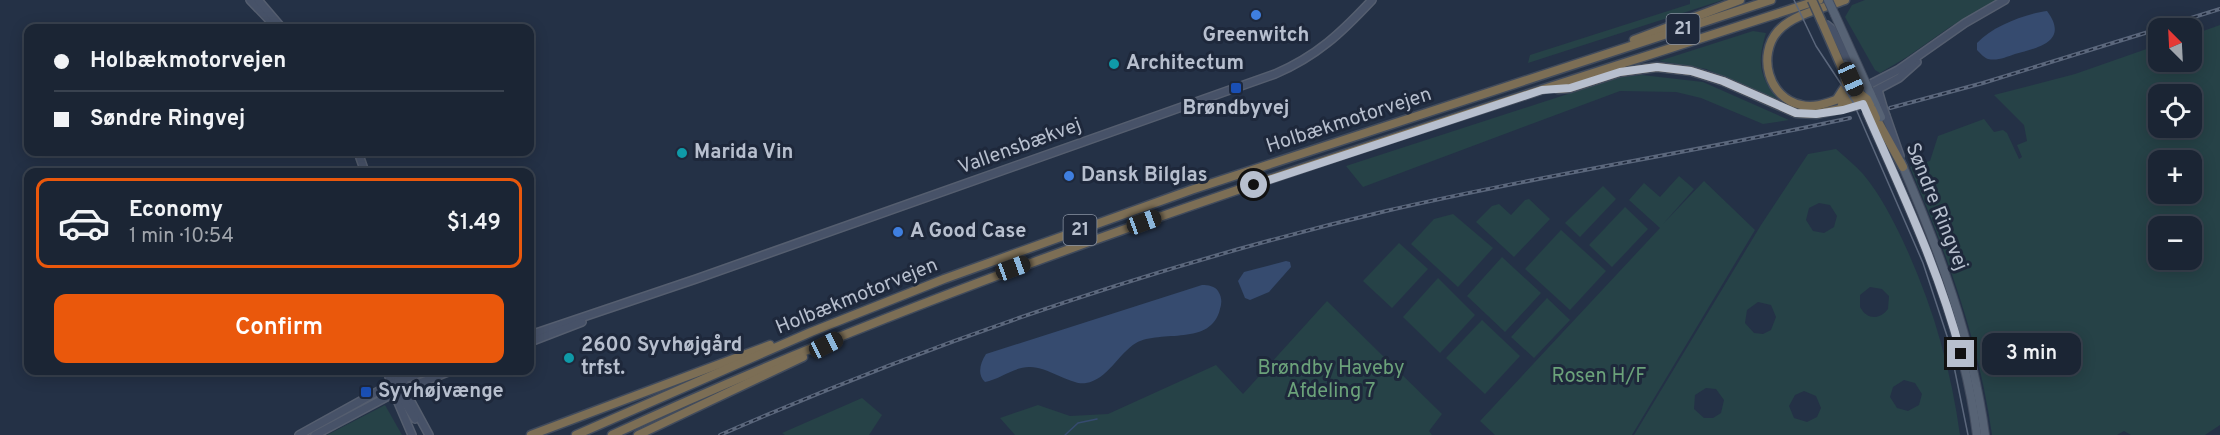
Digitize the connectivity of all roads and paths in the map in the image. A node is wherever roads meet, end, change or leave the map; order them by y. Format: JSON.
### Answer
{"nodes":[{"id":1,"x":250,"y":0,"type":"edge"},
{"id":2,"x":258,"y":0,"type":"edge"},
{"id":3,"x":1372,"y":0,"type":"edge"},
{"id":4,"x":1740,"y":0,"type":"edge"},
{"id":5,"x":1771,"y":0,"type":"edge"},
{"id":6,"x":1815,"y":0,"type":"edge"},
{"id":7,"x":1828,"y":0,"type":"edge"},
{"id":8,"x":1845,"y":0,"type":"edge"},
{"id":9,"x":2005,"y":0,"type":"edge"},
{"id":10,"x":1824,"y":21,"type":"junction"},
{"id":11,"x":273,"y":24,"type":"edge"},
{"id":12,"x":279,"y":24,"type":"edge"},
{"id":13,"x":1929,"y":49,"type":"junction"},
{"id":14,"x":1595,"y":58,"type":"junction"},
{"id":15,"x":1542,"y":90,"type":"junction"},
{"id":16,"x":1841,"y":98,"type":"junction"},
{"id":17,"x":1868,"y":98,"type":"junction"},
{"id":18,"x":1878,"y":118,"type":"junction"},
{"id":19,"x":1903,"y":167,"type":"joint"},
{"id":20,"x":660,"y":292,"type":"junction"},
{"id":21,"x":863,"y":327,"type":"junction"},
{"id":22,"x":811,"y":332,"type":"junction"},
{"id":23,"x":534,"y":334,"type":"edge"},
{"id":24,"x":534,"y":340,"type":"edge"},
{"id":25,"x":391,"y":375,"type":"edge"},
{"id":26,"x":395,"y":375,"type":"edge"},
{"id":27,"x":398,"y":375,"type":"edge"},
{"id":28,"x":416,"y":375,"type":"edge"},
{"id":29,"x":440,"y":375,"type":"edge"},
{"id":30,"x":397,"y":382,"type":"junction"},
{"id":31,"x":400,"y":391,"type":"junction"},
{"id":32,"x":407,"y":425,"type":"junction"},
{"id":33,"x":299,"y":435,"type":"edge"},
{"id":34,"x":315,"y":435,"type":"edge"},
{"id":35,"x":412,"y":435,"type":"edge"},
{"id":36,"x":417,"y":435,"type":"edge"},
{"id":37,"x":428,"y":435,"type":"edge"},
{"id":38,"x":531,"y":435,"type":"edge"},
{"id":39,"x":576,"y":435,"type":"edge"},
{"id":40,"x":612,"y":435,"type":"edge"},
{"id":41,"x":638,"y":435,"type":"edge"},
{"id":42,"x":1977,"y":435,"type":"edge"},
{"id":43,"x":1985,"y":435,"type":"edge"}],
"edges":[{"from":1,"to":11,"type":"street"},
{"from":2,"to":12,"type":"street"},
{"from":3,"to":20,"type":"street","name":"Vallensbækvej"},
{"from":4,"to":14,"type":"highway"},
{"from":5,"to":14,"type":"highway","name":"Holbækmotorvejen","number":"21"},
{"from":6,"to":10,"type":"highway","bridge":true},
{"from":6,"to":15,"type":"highway","name":"Holbækmotorvejen","number":"21"},
{"from":7,"to":17,"type":"main road","bridge":true},
{"from":8,"to":16,"type":"highway"},
{"from":9,"to":13,"type":"street"},
{"from":10,"to":16,"type":"highway"},
{"from":10,"to":17,"type":"main road"},
{"from":13,"to":17,"type":"street"},
{"from":13,"to":17,"type":"street"},
{"from":14,"to":22,"type":"highway","name":"Holbækmotorvejen","number":"21"},
{"from":15,"to":17,"type":"highway"},
{"from":15,"to":21,"type":"highway","name":"Holbækmotorvejen","number":"21"},
{"from":16,"to":17,"type":"street"},
{"from":17,"to":18,"type":"highway","bridge":true},
{"from":18,"to":19,"type":"highway"},
{"from":18,"to":42,"type":"main road","name":"Søndre Ringvej"},
{"from":19,"to":43,"type":"main road","name":"Søndre Ringvej"},
{"from":20,"to":23,"type":"street","name":"Vallensbækvej"},
{"from":20,"to":24,"type":"street","name":"Vallensbækvej"},
{"from":21,"to":40,"type":"highway","name":"Holbækmotorvejen","number":"21"},
{"from":21,"to":41,"type":"highway"},
{"from":22,"to":38,"type":"highway"},
{"from":22,"to":39,"type":"highway","name":"Holbækmotorvejen","number":"21"},
{"from":25,"to":30,"type":"street"},
{"from":26,"to":30,"type":"street"},
{"from":27,"to":30,"type":"street"},
{"from":28,"to":30,"type":"street"},
{"from":29,"to":31,"type":"street"},
{"from":30,"to":31,"type":"street"},
{"from":30,"to":31,"type":"street"},
{"from":30,"to":33,"type":"street"},
{"from":31,"to":32,"type":"street"},
{"from":31,"to":34,"type":"street"},
{"from":31,"to":37,"type":"street"},
{"from":32,"to":35,"type":"street"},
{"from":32,"to":36,"type":"street"}]}
